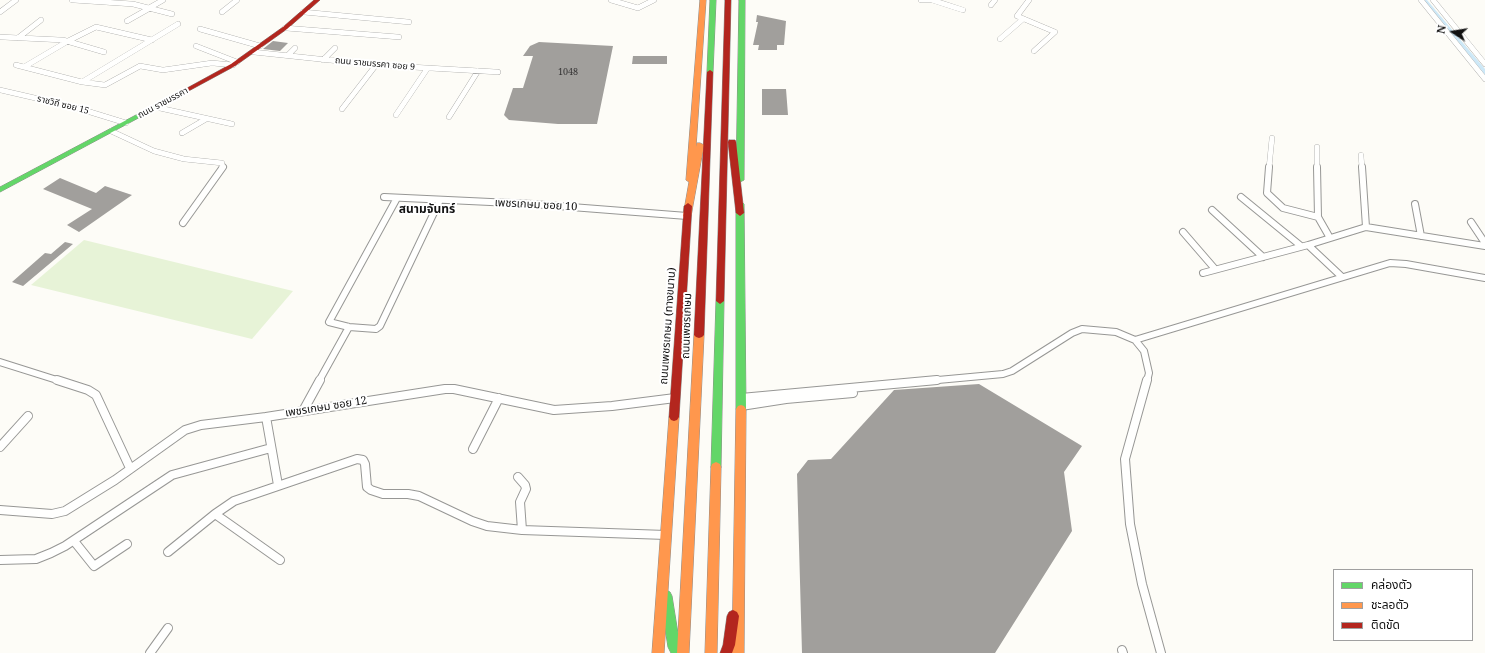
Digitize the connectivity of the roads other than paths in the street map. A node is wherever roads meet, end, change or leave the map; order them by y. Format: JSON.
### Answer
{"nodes":[{"id":1,"x":16,"y":0,"type":"edge"},
{"id":2,"x":72,"y":0,"type":"edge"},
{"id":3,"x":163,"y":0,"type":"edge"},
{"id":4,"x":237,"y":0,"type":"edge"},
{"id":5,"x":317,"y":0,"type":"edge"},
{"id":6,"x":611,"y":0,"type":"edge"},
{"id":7,"x":654,"y":0,"type":"edge"},
{"id":8,"x":703,"y":0,"type":"edge"},
{"id":9,"x":713,"y":0,"type":"edge"},
{"id":10,"x":728,"y":0,"type":"edge"},
{"id":11,"x":742,"y":0,"type":"edge"},
{"id":12,"x":921,"y":0,"type":"edge"},
{"id":13,"x":995,"y":0,"type":"edge"},
{"id":14,"x":1030,"y":0,"type":"edge"},
{"id":15,"x":1421,"y":0,"type":"edge"},
{"id":16,"x":1433,"y":0,"type":"edge"},
{"id":17,"x":990,"y":5,"type":"dead end"},
{"id":18,"x":149,"y":8,"type":"junction"},
{"id":19,"x":964,"y":10,"type":"dead end"},
{"id":20,"x":0,"y":12,"type":"edge"},
{"id":21,"x":222,"y":12,"type":"dead end"},
{"id":22,"x":303,"y":12,"type":"junction"},
{"id":23,"x":172,"y":14,"type":"dead end"},
{"id":24,"x":1023,"y":19,"type":"junction"},
{"id":25,"x":41,"y":20,"type":"dead end"},
{"id":26,"x":127,"y":21,"type":"dead end"},
{"id":27,"x":409,"y":22,"type":"dead end"},
{"id":28,"x":178,"y":24,"type":"dead end"},
{"id":29,"x":285,"y":28,"type":"junction"},
{"id":30,"x":200,"y":29,"type":"dead end"},
{"id":31,"x":0,"y":37,"type":"edge"},
{"id":32,"x":399,"y":37,"type":"dead end"},
{"id":33,"x":18,"y":38,"type":"junction"},
{"id":34,"x":1000,"y":39,"type":"dead end"},
{"id":35,"x":152,"y":40,"type":"junction"},
{"id":36,"x":68,"y":41,"type":"junction"},
{"id":37,"x":196,"y":46,"type":"dead end"},
{"id":38,"x":295,"y":48,"type":"dead end"},
{"id":39,"x":335,"y":48,"type":"dead end"},
{"id":40,"x":257,"y":49,"type":"junction"},
{"id":41,"x":1034,"y":51,"type":"dead end"},
{"id":42,"x":104,"y":52,"type":"dead end"},
{"id":43,"x":288,"y":55,"type":"junction"},
{"id":44,"x":323,"y":60,"type":"junction"},
{"id":45,"x":235,"y":64,"type":"junction"},
{"id":46,"x":1485,"y":64,"type":"edge"},
{"id":47,"x":16,"y":65,"type":"dead end"},
{"id":48,"x":376,"y":65,"type":"junction"},
{"id":49,"x":24,"y":68,"type":"junction"},
{"id":50,"x":427,"y":68,"type":"junction"},
{"id":51,"x":478,"y":71,"type":"junction"},
{"id":52,"x":498,"y":72,"type":"dead end"},
{"id":53,"x":1485,"y":78,"type":"edge"},
{"id":54,"x":82,"y":82,"type":"junction"},
{"id":55,"x":0,"y":90,"type":"edge"},
{"id":56,"x":708,"y":96,"type":"junction"},
{"id":57,"x":726,"y":96,"type":"junction"},
{"id":58,"x":154,"y":107,"type":"junction"},
{"id":59,"x":342,"y":109,"type":"dead end"},
{"id":60,"x":396,"y":115,"type":"dead end"},
{"id":61,"x":449,"y":117,"type":"dead end"},
{"id":62,"x":206,"y":119,"type":"junction"},
{"id":63,"x":126,"y":123,"type":"junction"},
{"id":64,"x":232,"y":124,"type":"dead end"},
{"id":65,"x":111,"y":131,"type":"junction"},
{"id":66,"x":182,"y":133,"type":"dead end"},
{"id":67,"x":1272,"y":138,"type":"dead end"},
{"id":68,"x":1317,"y":147,"type":"dead end"},
{"id":69,"x":1361,"y":155,"type":"dead end"},
{"id":70,"x":0,"y":190,"type":"edge"},
{"id":71,"x":1241,"y":196,"type":"dead end"},
{"id":72,"x":384,"y":197,"type":"dead end"},
{"id":73,"x":397,"y":198,"type":"junction"},
{"id":74,"x":440,"y":200,"type":"junction"},
{"id":75,"x":1415,"y":204,"type":"dead end"},
{"id":76,"x":1212,"y":210,"type":"dead end"},
{"id":77,"x":740,"y":213,"type":"junction"},
{"id":78,"x":687,"y":216,"type":"junction"},
{"id":79,"x":1318,"y":217,"type":"junction"},
{"id":80,"x":1471,"y":222,"type":"dead end"},
{"id":81,"x":183,"y":223,"type":"dead end"},
{"id":82,"x":1366,"y":227,"type":"junction"},
{"id":83,"x":1183,"y":232,"type":"dead end"},
{"id":84,"x":1421,"y":236,"type":"junction"},
{"id":85,"x":1330,"y":238,"type":"junction"},
{"id":86,"x":1485,"y":245,"type":"edge"},
{"id":87,"x":1304,"y":246,"type":"junction"},
{"id":88,"x":1263,"y":257,"type":"junction"},
{"id":89,"x":1215,"y":270,"type":"junction"},
{"id":90,"x":1202,"y":273,"type":"dead end"},
{"id":91,"x":1342,"y":277,"type":"junction"},
{"id":92,"x":1485,"y":278,"type":"edge"},
{"id":93,"x":348,"y":327,"type":"junction"},
{"id":94,"x":1135,"y":340,"type":"junction"},
{"id":95,"x":1,"y":364,"type":"edge"},
{"id":96,"x":499,"y":398,"type":"junction"},
{"id":97,"x":675,"y":398,"type":"junction"},
{"id":98,"x":741,"y":402,"type":"junction"},
{"id":99,"x":303,"y":411,"type":"junction"},
{"id":100,"x":28,"y":416,"type":"dead end"},
{"id":101,"x":266,"y":417,"type":"junction"},
{"id":102,"x":0,"y":446,"type":"edge"},
{"id":103,"x":271,"y":448,"type":"junction"},
{"id":104,"x":473,"y":449,"type":"dead end"},
{"id":105,"x":130,"y":468,"type":"junction"},
{"id":106,"x":518,"y":477,"type":"dead end"},
{"id":107,"x":278,"y":485,"type":"junction"},
{"id":108,"x":0,"y":510,"type":"edge"},
{"id":109,"x":214,"y":514,"type":"junction"},
{"id":110,"x":522,"y":530,"type":"junction"},
{"id":111,"x":666,"y":535,"type":"junction"},
{"id":112,"x":74,"y":541,"type":"junction"},
{"id":113,"x":127,"y":544,"type":"dead end"},
{"id":114,"x":168,"y":552,"type":"dead end"},
{"id":115,"x":0,"y":560,"type":"edge"},
{"id":116,"x":280,"y":560,"type":"dead end"},
{"id":117,"x":740,"y":564,"type":"junction"},
{"id":118,"x":663,"y":577,"type":"junction"},
{"id":119,"x":168,"y":628,"type":"dead end"},
{"id":120,"x":150,"y":653,"type":"edge"},
{"id":121,"x":658,"y":653,"type":"edge"},
{"id":122,"x":677,"y":653,"type":"edge"},
{"id":123,"x":683,"y":653,"type":"edge"},
{"id":124,"x":711,"y":653,"type":"edge"},
{"id":125,"x":726,"y":653,"type":"edge"},
{"id":126,"x":738,"y":653,"type":"edge"},
{"id":127,"x":1161,"y":653,"type":"edge"}],
"edges":[{"from":1,"to":20,"type":"street"},
{"from":2,"to":18,"type":"street"},
{"from":3,"to":18,"type":"street"},
{"from":4,"to":21,"type":"street"},
{"from":5,"to":22,"type":"main road","name":"ถนน ราชมรรคา"},
{"from":6,"to":7,"type":"street"},
{"from":8,"to":78,"type":"main road","name":"ถนนเพชรเกษม (ทางขนาน)"},
{"from":9,"to":56,"type":"main road","name":"ถนนเพชรเกษม"},
{"from":10,"to":57,"type":"main road"},
{"from":11,"to":77,"type":"main road"},
{"from":12,"to":19,"type":"street"},
{"from":13,"to":17,"type":"street"},
{"from":14,"to":24,"type":"street"},
{"from":15,"to":53,"type":"street"},
{"from":16,"to":46,"type":"street"},
{"from":18,"to":23,"type":"street"},
{"from":18,"to":26,"type":"street"},
{"from":22,"to":27,"type":"street"},
{"from":22,"to":29,"type":"main road","name":"ถนน ราชมรรคา"},
{"from":24,"to":34,"type":"street"},
{"from":24,"to":41,"type":"street"},
{"from":25,"to":33,"type":"street"},
{"from":28,"to":35,"type":"street"},
{"from":29,"to":32,"type":"street"},
{"from":29,"to":40,"type":"main road","name":"ถนน ราชมรรคา"},
{"from":30,"to":40,"type":"street","name":"ถนน ราชมรรคา ซอย 9"},
{"from":31,"to":33,"type":"street"},
{"from":33,"to":36,"type":"street"},
{"from":35,"to":36,"type":"street"},
{"from":35,"to":54,"type":"street"},
{"from":36,"to":42,"type":"street"},
{"from":36,"to":49,"type":"street"},
{"from":37,"to":45,"type":"street"},
{"from":38,"to":43,"type":"street"},
{"from":39,"to":44,"type":"street"},
{"from":40,"to":43,"type":"street","name":"ถนน ราชมรรคา ซอย 9"},
{"from":40,"to":45,"type":"main road","name":"ถนน ราชมรรคา"},
{"from":43,"to":44,"type":"street","name":"ถนน ราชมรรคา ซอย 9"},
{"from":44,"to":48,"type":"street","name":"ถนน ราชมรรคา ซอย 9"},
{"from":45,"to":54,"type":"street"},
{"from":45,"to":58,"type":"main road","name":"ถนน ราชมรรคา"},
{"from":47,"to":49,"type":"street"},
{"from":48,"to":50,"type":"street","name":"ถนน ราชมรรคา ซอย 9"},
{"from":48,"to":59,"type":"street"},
{"from":49,"to":54,"type":"street"},
{"from":50,"to":51,"type":"street","name":"ถนน ราชมรรคา ซอย 9"},
{"from":50,"to":60,"type":"street"},
{"from":51,"to":52,"type":"street","name":"ถนน ราชมรรคา ซอย 9"},
{"from":51,"to":61,"type":"street"},
{"from":55,"to":63,"type":"street","name":"ราชวิถี ซอย 15"},
{"from":56,"to":78,"type":"main road"},
{"from":56,"to":123,"type":"main road","name":"ถนนเพชรเกษม"},
{"from":57,"to":77,"type":"main road"},
{"from":57,"to":124,"type":"main road"},
{"from":58,"to":62,"type":"street"},
{"from":58,"to":63,"type":"main road","name":"ถนน ราชมรรคา"},
{"from":62,"to":64,"type":"street"},
{"from":62,"to":66,"type":"street"},
{"from":63,"to":65,"type":"main road","name":"ถนน ราชมรรคา"},
{"from":65,"to":70,"type":"main road","name":"ถนน ราชมรรคา"},
{"from":65,"to":81,"type":"street"},
{"from":67,"to":79,"type":"street"},
{"from":68,"to":79,"type":"street"},
{"from":69,"to":82,"type":"street"},
{"from":71,"to":87,"type":"street"},
{"from":72,"to":73,"type":"street","name":"เพชรเกษม ซอย 10"},
{"from":73,"to":74,"type":"street","name":"เพชรเกษม ซอย 10"},
{"from":73,"to":93,"type":"street"},
{"from":74,"to":78,"type":"street","name":"เพชรเกษม ซอย 10"},
{"from":74,"to":93,"type":"street"},
{"from":75,"to":84,"type":"street"},
{"from":76,"to":88,"type":"street"},
{"from":77,"to":98,"type":"main road"},
{"from":78,"to":97,"type":"main road","name":"ถนนเพชรเกษม (ทางขนาน)"},
{"from":79,"to":85,"type":"street"},
{"from":80,"to":86,"type":"street"},
{"from":82,"to":84,"type":"street"},
{"from":82,"to":85,"type":"street"},
{"from":83,"to":89,"type":"street"},
{"from":84,"to":86,"type":"street"},
{"from":85,"to":87,"type":"street"},
{"from":87,"to":88,"type":"street"},
{"from":87,"to":91,"type":"street"},
{"from":88,"to":89,"type":"street"},
{"from":89,"to":90,"type":"street"},
{"from":91,"to":92,"type":"street"},
{"from":91,"to":94,"type":"street"},
{"from":93,"to":99,"type":"street"},
{"from":94,"to":98,"type":"street"},
{"from":94,"to":127,"type":"street"},
{"from":95,"to":105,"type":"street"},
{"from":96,"to":97,"type":"street","name":"เพชรเกษม ซอย 12"},
{"from":96,"to":99,"type":"street","name":"เพชรเกษม ซอย 12"},
{"from":96,"to":104,"type":"street"},
{"from":97,"to":111,"type":"main road","name":"ถนนเพชรเกษม (ทางขนาน)"},
{"from":98,"to":117,"type":"main road"},
{"from":99,"to":101,"type":"street","name":"เพชรเกษม ซอย 12"},
{"from":100,"to":102,"type":"street"},
{"from":101,"to":103,"type":"street"},
{"from":101,"to":105,"type":"street","name":"เพชรเกษม ซอย 12"},
{"from":103,"to":107,"type":"street"},
{"from":103,"to":112,"type":"street"},
{"from":105,"to":108,"type":"street","name":"เพชรเกษม ซอย 12"},
{"from":106,"to":110,"type":"street"},
{"from":107,"to":109,"type":"street"},
{"from":107,"to":110,"type":"street"},
{"from":109,"to":114,"type":"street"},
{"from":109,"to":116,"type":"street"},
{"from":110,"to":111,"type":"street"},
{"from":111,"to":118,"type":"main road","name":"ถนนเพชรเกษม (ทางขนาน)"},
{"from":112,"to":113,"type":"street"},
{"from":112,"to":115,"type":"street"},
{"from":117,"to":125,"type":"main road"},
{"from":117,"to":126,"type":"main road"},
{"from":118,"to":121,"type":"main road","name":"ถนนเพชรเกษม (ทางขนาน)"},
{"from":118,"to":122,"type":"main road"},
{"from":119,"to":120,"type":"street"}]}
